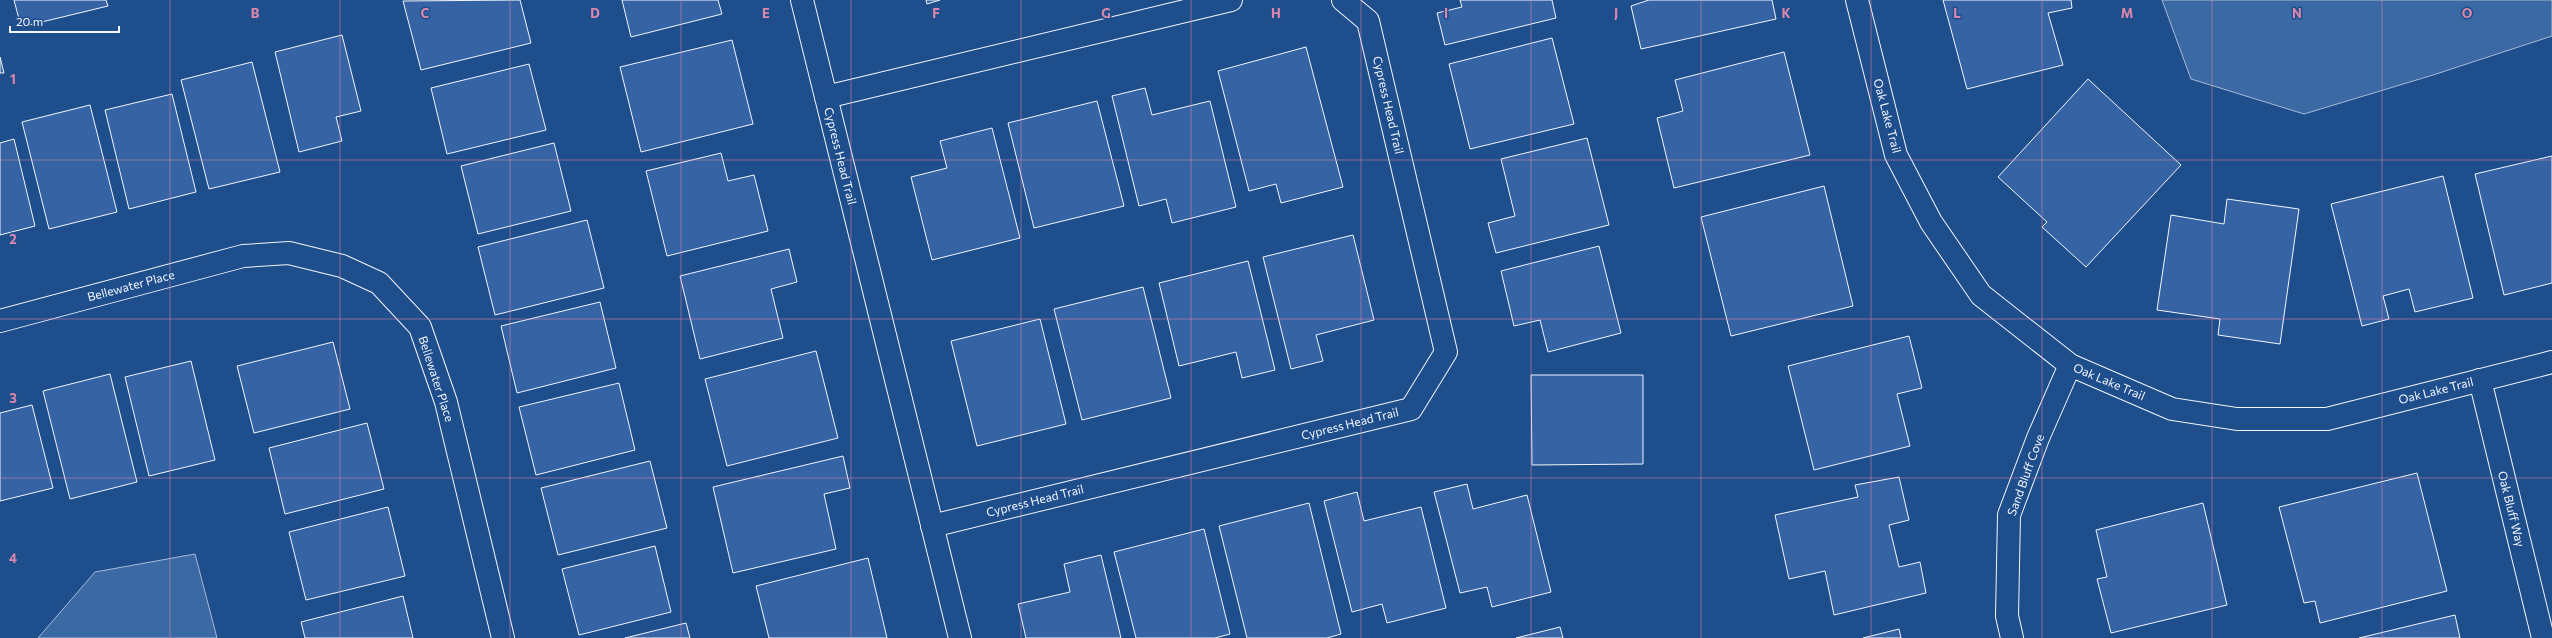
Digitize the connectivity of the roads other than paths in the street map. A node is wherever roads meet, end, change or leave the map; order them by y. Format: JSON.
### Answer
{"nodes":[{"id":1,"x":802,"y":0,"type":"edge"},
{"id":2,"x":1231,"y":0,"type":"edge"},
{"id":3,"x":1343,"y":0,"type":"edge"},
{"id":4,"x":1857,"y":0,"type":"edge"},
{"id":5,"x":826,"y":97,"type":"junction"},
{"id":6,"x":0,"y":321,"type":"edge"},
{"id":7,"x":2552,"y":362,"type":"edge"},
{"id":8,"x":2070,"y":365,"type":"junction"},
{"id":9,"x":2480,"y":380,"type":"junction"},
{"id":10,"x":932,"y":526,"type":"junction"},
{"id":11,"x":503,"y":638,"type":"edge"},
{"id":12,"x":960,"y":638,"type":"edge"},
{"id":13,"x":2012,"y":638,"type":"edge"},
{"id":14,"x":2543,"y":638,"type":"edge"}],
"edges":[{"from":1,"to":5,"type":"street"},
{"from":2,"to":5,"type":"street","name":"Cypress Head Trail"},
{"from":3,"to":10,"type":"street","name":"Cypress Head Trail"},
{"from":4,"to":8,"type":"street","name":"Oak Lake Trail"},
{"from":5,"to":10,"type":"street","name":"Cypress Head Trail"},
{"from":6,"to":11,"type":"street","name":"Bellewater Place"},
{"from":7,"to":9,"type":"street","name":"Oak Lake Trail"},
{"from":8,"to":9,"type":"street","name":"Oak Lake Trail"},
{"from":8,"to":13,"type":"street","name":"Sand Bluff Cove"},
{"from":9,"to":14,"type":"street","name":"Oak Bluff Way"},
{"from":10,"to":12,"type":"street","name":"Cypress Head Trail"}]}
